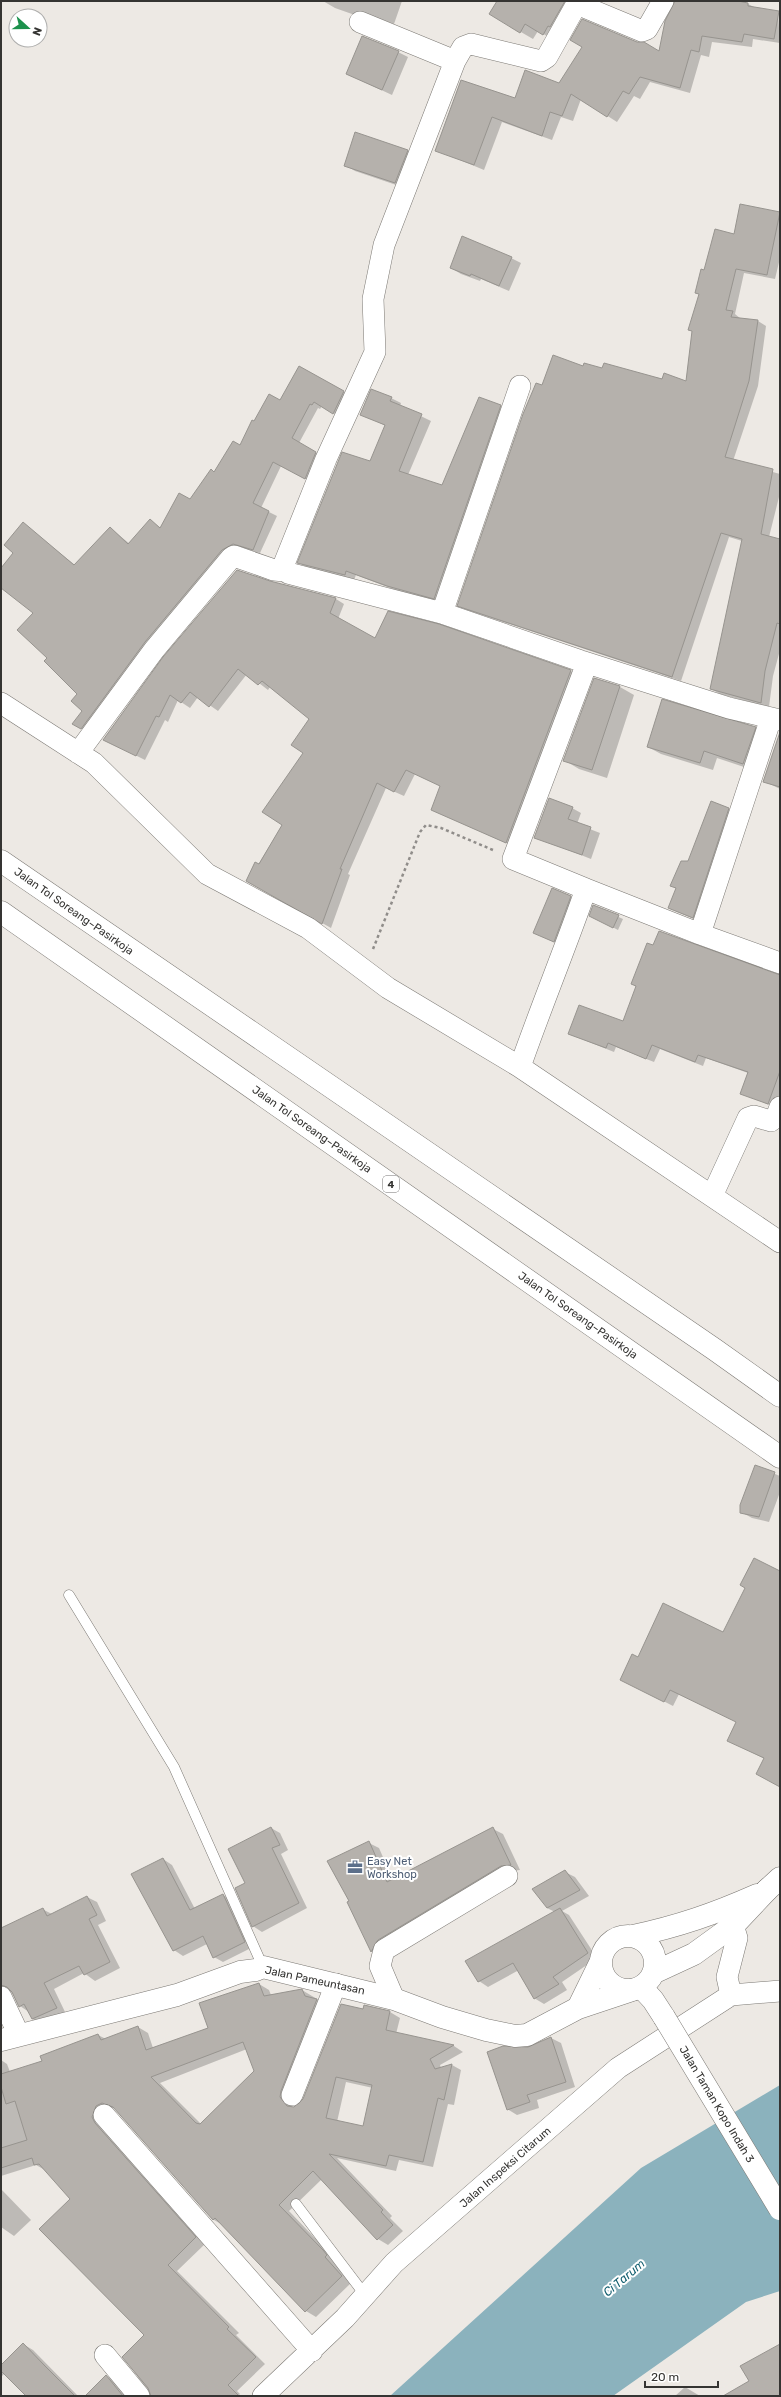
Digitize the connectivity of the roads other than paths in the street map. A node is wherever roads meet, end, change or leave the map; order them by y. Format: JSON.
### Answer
{"nodes":[{"id":1,"x":663,"y":1,"type":"edge"},
{"id":2,"x":360,"y":22,"type":"dead end"},
{"id":3,"x":455,"y":60,"type":"junction"},
{"id":4,"x":520,"y":386,"type":"dead end"},
{"id":5,"x":285,"y":571,"type":"junction"},
{"id":6,"x":442,"y":612,"type":"junction"},
{"id":7,"x":587,"y":663,"type":"junction"},
{"id":8,"x":1,"y":703,"type":"edge"},
{"id":9,"x":776,"y":719,"type":"edge"},
{"id":10,"x":78,"y":753,"type":"junction"},
{"id":11,"x":1,"y":861,"type":"edge"},
{"id":12,"x":586,"y":889,"type":"junction"},
{"id":13,"x":1,"y":912,"type":"edge"},
{"id":14,"x":700,"y":934,"type":"junction"},
{"id":15,"x":780,"y":963,"type":"edge"},
{"id":16,"x":520,"y":1067,"type":"junction"},
{"id":17,"x":780,"y":1107,"type":"edge"},
{"id":18,"x":712,"y":1196,"type":"junction"},
{"id":19,"x":780,"y":1242,"type":"edge"},
{"id":20,"x":780,"y":1396,"type":"edge"},
{"id":21,"x":780,"y":1457,"type":"edge"},
{"id":22,"x":69,"y":1595,"type":"dead end"},
{"id":23,"x":507,"y":1876,"type":"dead end"},
{"id":24,"x":773,"y":1884,"type":"edge"},
{"id":25,"x":731,"y":1916,"type":"junction"},
{"id":26,"x":633,"y":1936,"type":"junction"},
{"id":27,"x":600,"y":1963,"type":"junction"},
{"id":28,"x":263,"y":1967,"type":"junction"},
{"id":29,"x":336,"y":1984,"type":"junction"},
{"id":30,"x":649,"y":1991,"type":"junction"},
{"id":31,"x":780,"y":1991,"type":"edge"},
{"id":32,"x":731,"y":1995,"type":"junction"},
{"id":33,"x":1,"y":1997,"type":"edge"},
{"id":34,"x":394,"y":1999,"type":"junction"},
{"id":35,"x":578,"y":2008,"type":"junction"},
{"id":36,"x":10,"y":2038,"type":"edge"},
{"id":37,"x":292,"y":2095,"type":"dead end"},
{"id":38,"x":104,"y":2115,"type":"dead end"},
{"id":39,"x":296,"y":2204,"type":"dead end"},
{"id":40,"x":780,"y":2209,"type":"edge"},
{"id":41,"x":365,"y":2295,"type":"junction"},
{"id":42,"x":312,"y":2351,"type":"junction"},
{"id":43,"x":105,"y":2355,"type":"dead end"},
{"id":44,"x":138,"y":2396,"type":"edge"},
{"id":45,"x":263,"y":2396,"type":"edge"}],
"edges":[{"from":1,"to":3,"type":"street"},
{"from":2,"to":3,"type":"street"},
{"from":3,"to":5,"type":"street"},
{"from":4,"to":6,"type":"street"},
{"from":5,"to":6,"type":"street"},
{"from":5,"to":10,"type":"street"},
{"from":6,"to":7,"type":"street"},
{"from":7,"to":9,"type":"street"},
{"from":7,"to":12,"type":"street"},
{"from":8,"to":10,"type":"street"},
{"from":9,"to":14,"type":"street"},
{"from":10,"to":16,"type":"street"},
{"from":11,"to":20,"type":"main road","name":"Jalan Tol Soreang–Pasirkoja"},
{"from":12,"to":14,"type":"street"},
{"from":12,"to":16,"type":"street"},
{"from":13,"to":21,"type":"main road","name":"Jalan Tol Soreang–Pasirkoja","number":"4"},
{"from":14,"to":15,"type":"street"},
{"from":16,"to":18,"type":"street"},
{"from":17,"to":18,"type":"street"},
{"from":18,"to":19,"type":"street"},
{"from":22,"to":28,"type":"lane"},
{"from":23,"to":34,"type":"street"},
{"from":24,"to":25,"type":"main road"},
{"from":25,"to":26,"type":"main road"},
{"from":25,"to":30,"type":"main road","name":"Jalan Pameuntasan"},
{"from":25,"to":32,"type":"street"},
{"from":26,"to":27,"type":"main road"},
{"from":26,"to":30,"type":"main road"},
{"from":27,"to":30,"type":"main road"},
{"from":27,"to":35,"type":"main road"},
{"from":28,"to":29,"type":"main road","name":"Jalan Pameuntasan"},
{"from":28,"to":36,"type":"main road","name":"Jalan Pameuntasan"},
{"from":29,"to":34,"type":"main road","name":"Jalan Pameuntasan"},
{"from":29,"to":37,"type":"street"},
{"from":30,"to":35,"type":"main road","name":"Jalan Pameuntasan"},
{"from":30,"to":40,"type":"main road","name":"Jalan Taman Kopo Indah 3","bridge":true},
{"from":31,"to":32,"type":"street","name":"Jalan Inspeksi Citarum"},
{"from":32,"to":41,"type":"street","name":"Jalan Inspeksi Citarum"},
{"from":33,"to":36,"type":"street"},
{"from":34,"to":35,"type":"main road","name":"Jalan Pameuntasan"},
{"from":38,"to":42,"type":"street"},
{"from":39,"to":41,"type":"lane"},
{"from":41,"to":42,"type":"street","name":"Jalan Inspeksi Citarum"},
{"from":42,"to":45,"type":"street","name":"Jalan Inspeksi Citarum"},
{"from":43,"to":44,"type":"street"}]}
